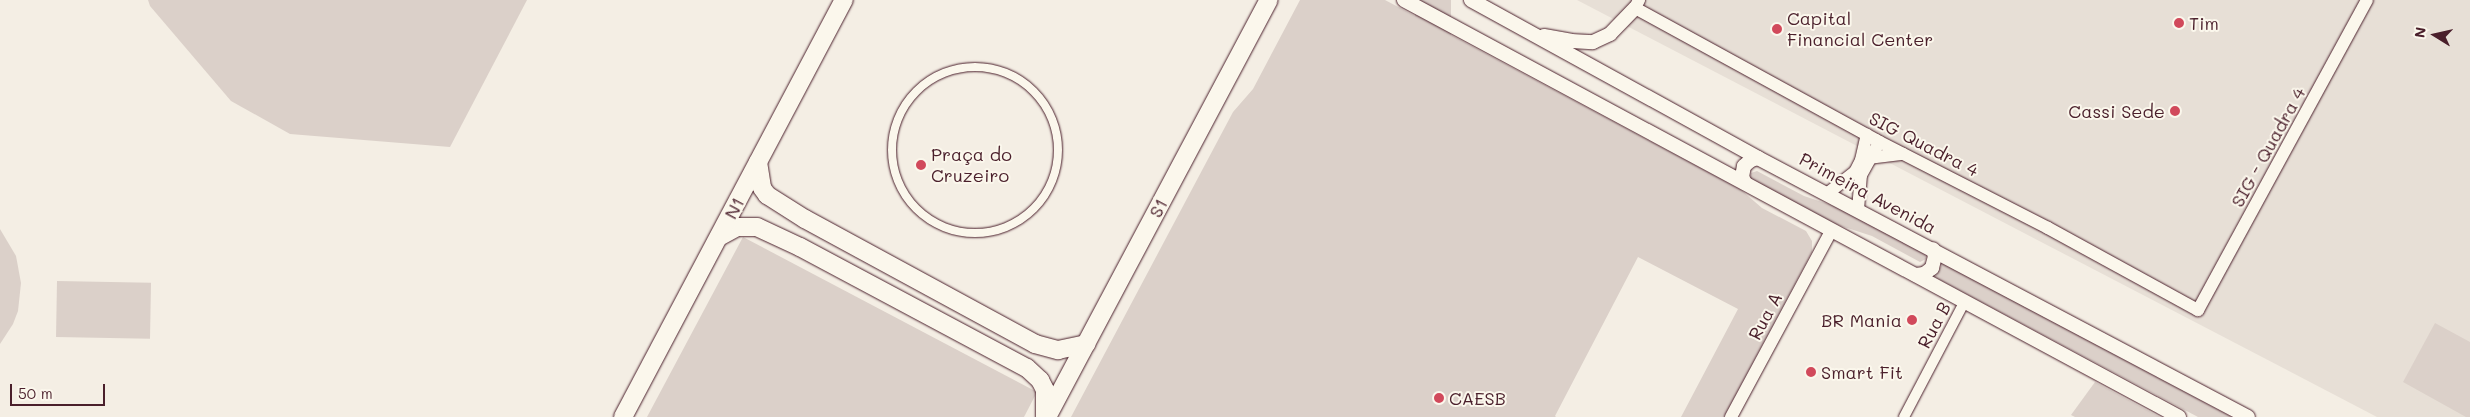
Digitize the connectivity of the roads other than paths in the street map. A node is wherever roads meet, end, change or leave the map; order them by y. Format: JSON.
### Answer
{"nodes":[{"id":1,"x":844,"y":0,"type":"edge"},
{"id":2,"x":1269,"y":0,"type":"edge"},
{"id":3,"x":1404,"y":0,"type":"edge"},
{"id":4,"x":1472,"y":0,"type":"edge"},
{"id":5,"x":2367,"y":0,"type":"edge"},
{"id":6,"x":1637,"y":4,"type":"edge"},
{"id":7,"x":1530,"y":33,"type":"junction"},
{"id":8,"x":900,"y":113,"type":"joint"},
{"id":9,"x":1867,"y":135,"type":"junction"},
{"id":10,"x":1879,"y":142,"type":"junction"},
{"id":11,"x":1905,"y":154,"type":"junction"},
{"id":12,"x":1758,"y":158,"type":"junction"},
{"id":13,"x":1868,"y":158,"type":"junction"},
{"id":14,"x":758,"y":162,"type":"junction"},
{"id":15,"x":1745,"y":183,"type":"junction"},
{"id":16,"x":1828,"y":193,"type":"junction"},
{"id":17,"x":1858,"y":209,"type":"junction"},
{"id":18,"x":1831,"y":231,"type":"junction"},
{"id":19,"x":719,"y":237,"type":"junction"},
{"id":20,"x":1933,"y":249,"type":"junction"},
{"id":21,"x":1916,"y":275,"type":"junction"},
{"id":22,"x":1965,"y":301,"type":"junction"},
{"id":23,"x":2198,"y":310,"type":"joint"},
{"id":24,"x":1086,"y":344,"type":"junction"},
{"id":25,"x":623,"y":417,"type":"edge"},
{"id":26,"x":1046,"y":417,"type":"edge"},
{"id":27,"x":1731,"y":417,"type":"edge"},
{"id":28,"x":1904,"y":417,"type":"edge"},
{"id":29,"x":2178,"y":417,"type":"edge"},
{"id":30,"x":2248,"y":417,"type":"edge"}],
"edges":[{"from":1,"to":14,"type":"highway","name":"N1"},
{"from":2,"to":24,"type":"highway","name":"S1"},
{"from":3,"to":15,"type":"main road"},
{"from":4,"to":7,"type":"main road","name":"Primeira Avenida"},
{"from":5,"to":23,"type":"street","name":"SIG - Quadra 4"},
{"from":6,"to":7,"type":"main road"},
{"from":6,"to":9,"type":"street","name":"SIG Quadra 4"},
{"from":7,"to":12,"type":"main road","name":"Primeira Avenida"},
{"from":8,"to":8,"type":"street"},
{"from":9,"to":10,"type":"street","name":"SIG Quadra 4"},
{"from":9,"to":16,"type":"street"},
{"from":10,"to":11,"type":"street","name":"SIG Quadra 4"},
{"from":10,"to":13,"type":"street"},
{"from":11,"to":13,"type":"street"},
{"from":11,"to":23,"type":"street","name":"SIG Quadra 4"},
{"from":12,"to":15,"type":"main road"},
{"from":12,"to":16,"type":"main road","name":"Primeira Avenida"},
{"from":13,"to":17,"type":"street"},
{"from":14,"to":19,"type":"highway","name":"N1"},
{"from":14,"to":24,"type":"highway"},
{"from":15,"to":18,"type":"main road"},
{"from":16,"to":17,"type":"main road","name":"Primeira Avenida"},
{"from":17,"to":20,"type":"main road","name":"Primeira Avenida"},
{"from":18,"to":21,"type":"main road"},
{"from":18,"to":27,"type":"street","name":"Rua A"},
{"from":19,"to":25,"type":"highway","name":"N1"},
{"from":19,"to":26,"type":"highway"},
{"from":20,"to":21,"type":"main road"},
{"from":20,"to":30,"type":"main road","name":"Primeira Avenida"},
{"from":21,"to":22,"type":"main road"},
{"from":22,"to":28,"type":"street","name":"Rua B"},
{"from":22,"to":29,"type":"main road"},
{"from":24,"to":26,"type":"highway","name":"S1"}]}
